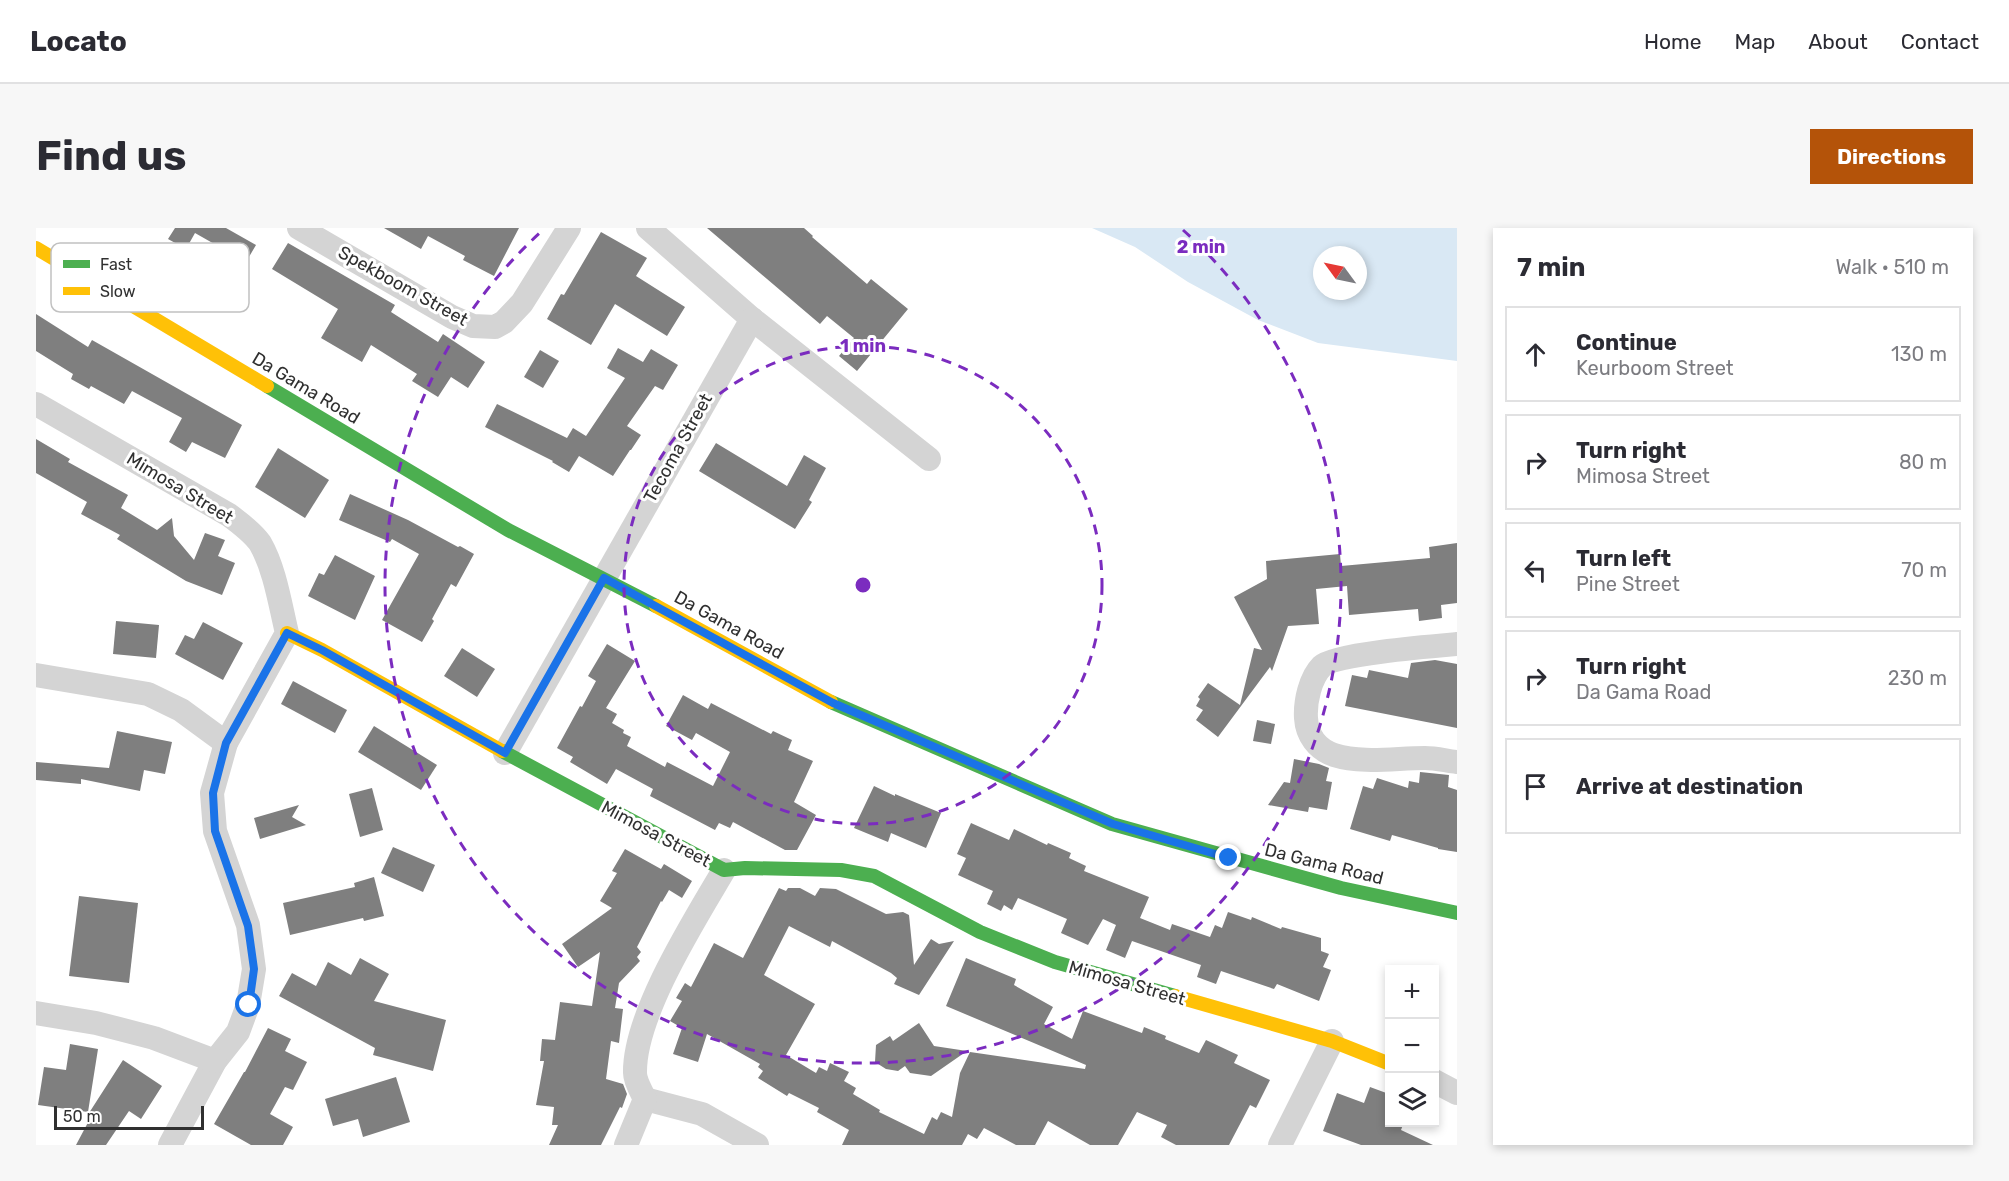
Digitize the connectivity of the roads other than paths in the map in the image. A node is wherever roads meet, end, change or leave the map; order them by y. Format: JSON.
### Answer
{"nodes":[{"id":1,"x":299,"y":228,"type":"edge"},
{"id":2,"x":569,"y":228,"type":"edge"},
{"id":3,"x":648,"y":228,"type":"edge"},
{"id":4,"x":36,"y":248,"type":"edge"},
{"id":5,"x":51,"y":257,"type":"edge"},
{"id":6,"x":143,"y":312,"type":"edge"},
{"id":7,"x":752,"y":319,"type":"junction"},
{"id":8,"x":36,"y":404,"type":"edge"},
{"id":9,"x":929,"y":459,"type":"dead end"},
{"id":10,"x":604,"y":578,"type":"junction"},
{"id":11,"x":287,"y":633,"type":"junction"},
{"id":12,"x":1457,"y":644,"type":"edge"},
{"id":13,"x":36,"y":675,"type":"edge"},
{"id":14,"x":226,"y":743,"type":"junction"},
{"id":15,"x":505,"y":753,"type":"junction"},
{"id":16,"x":1457,"y":762,"type":"edge"},
{"id":17,"x":724,"y":870,"type":"junction"},
{"id":18,"x":1457,"y":914,"type":"edge"},
{"id":19,"x":36,"y":1013,"type":"edge"},
{"id":20,"x":1332,"y":1041,"type":"junction"},
{"id":21,"x":215,"y":1061,"type":"junction"},
{"id":22,"x":1385,"y":1062,"type":"edge"},
{"id":23,"x":1439,"y":1084,"type":"edge"},
{"id":24,"x":1457,"y":1093,"type":"edge"},
{"id":25,"x":645,"y":1099,"type":"junction"},
{"id":26,"x":170,"y":1145,"type":"edge"},
{"id":27,"x":626,"y":1145,"type":"edge"},
{"id":28,"x":757,"y":1145,"type":"edge"},
{"id":29,"x":1280,"y":1145,"type":"edge"}],
"edges":[{"from":1,"to":2,"type":"street","name":"Spekboom Street"},
{"from":3,"to":7,"type":"street"},
{"from":4,"to":5,"type":"street","name":"Da Gama Road"},
{"from":6,"to":10,"type":"street","name":"Da Gama Road"},
{"from":7,"to":9,"type":"street"},
{"from":7,"to":10,"type":"street","name":"Tecoma Street"},
{"from":8,"to":11,"type":"street","name":"Mimosa Street"},
{"from":10,"to":15,"type":"street","name":"Tecoma Street"},
{"from":10,"to":18,"type":"street","name":"Da Gama Road"},
{"from":11,"to":14,"type":"street"},
{"from":11,"to":15,"type":"street","name":"Mimosa Street"},
{"from":12,"to":16,"type":"street"},
{"from":13,"to":14,"type":"street"},
{"from":14,"to":21,"type":"street"},
{"from":15,"to":17,"type":"street","name":"Mimosa Street"},
{"from":17,"to":20,"type":"street","name":"Mimosa Street"},
{"from":17,"to":25,"type":"street"},
{"from":19,"to":21,"type":"street"},
{"from":20,"to":22,"type":"street","name":"Mimosa Street"},
{"from":20,"to":29,"type":"street"},
{"from":21,"to":26,"type":"street"},
{"from":23,"to":24,"type":"street"},
{"from":25,"to":27,"type":"street"},
{"from":25,"to":28,"type":"street"}]}
